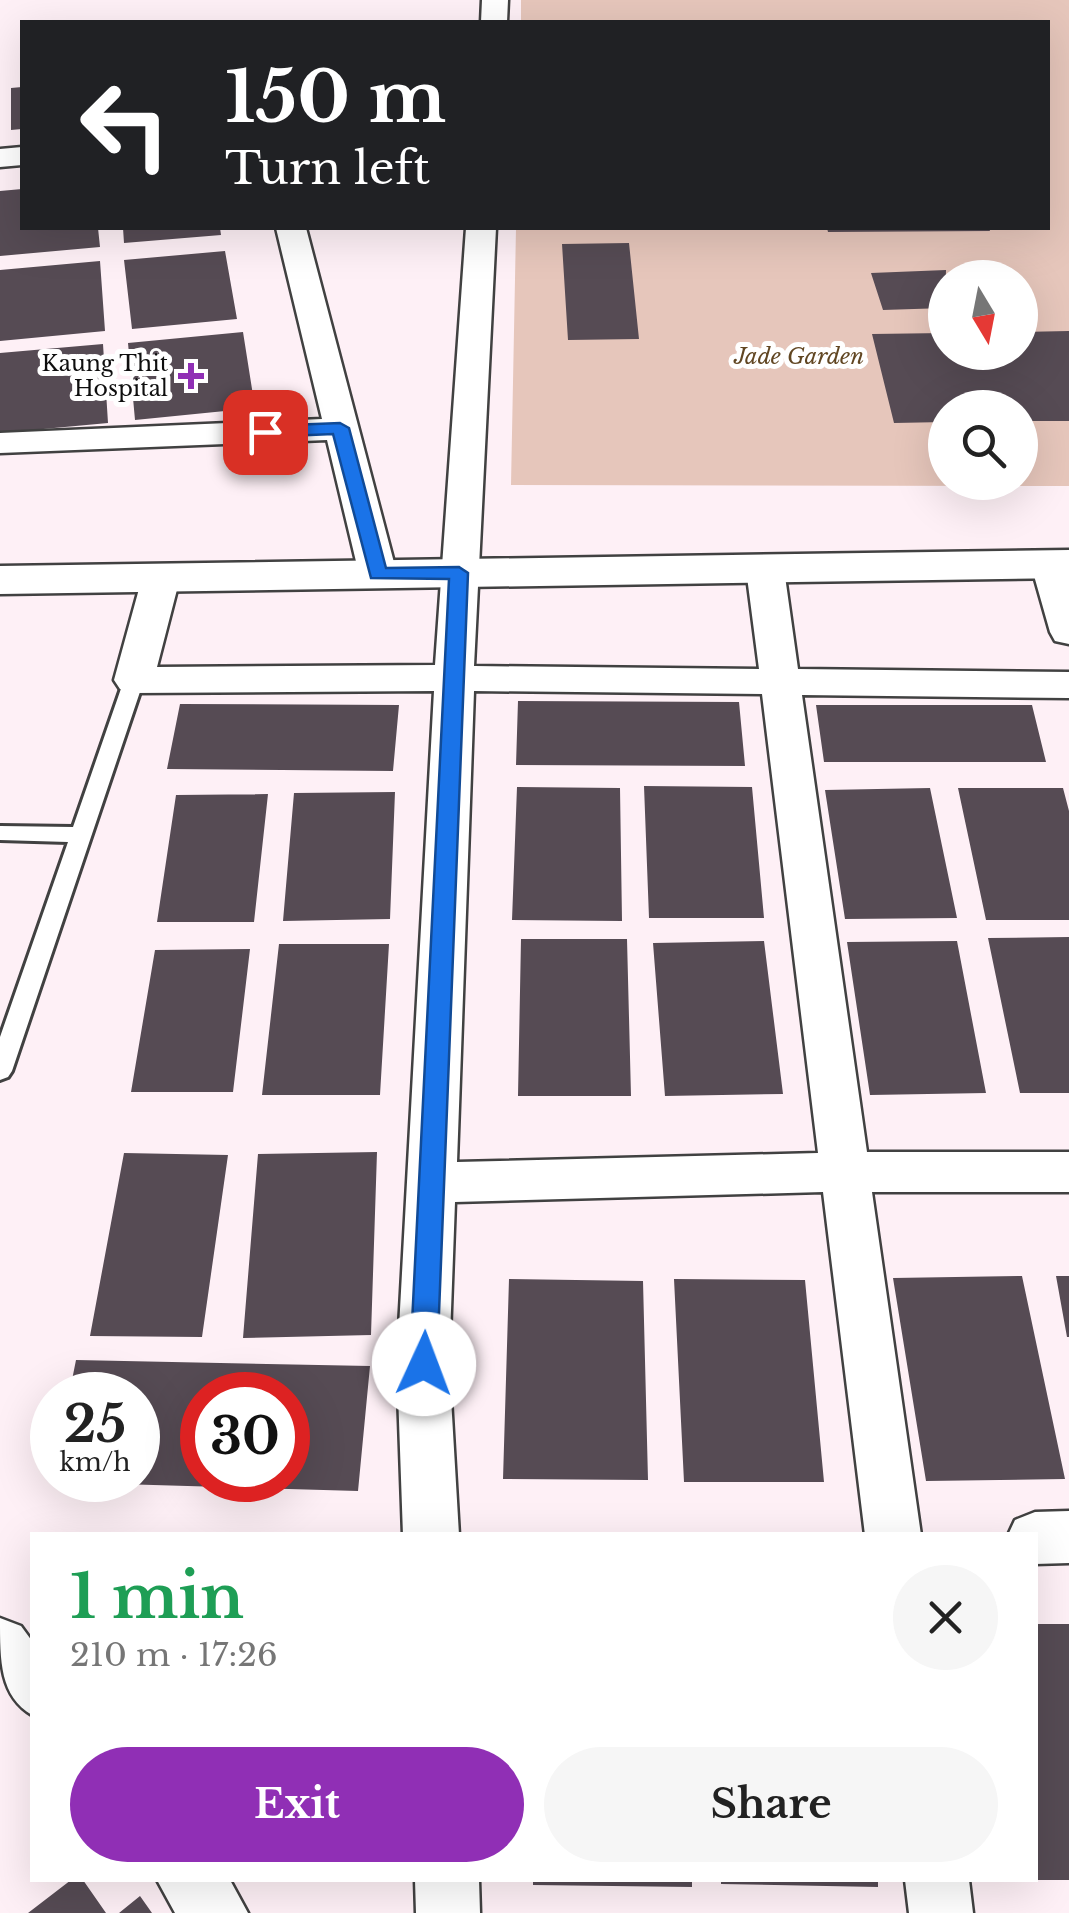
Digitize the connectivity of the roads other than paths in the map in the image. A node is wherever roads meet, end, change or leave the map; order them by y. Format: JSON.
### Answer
{"nodes":[{"id":1,"x":291,"y":230,"type":"edge"},
{"id":2,"x":481,"y":230,"type":"edge"},
{"id":3,"x":340,"y":428,"type":"junction"},
{"id":4,"x":0,"y":443,"type":"edge"},
{"id":5,"x":1060,"y":564,"type":"edge"},
{"id":6,"x":765,"y":569,"type":"junction"},
{"id":7,"x":459,"y":573,"type":"junction"},
{"id":8,"x":378,"y":574,"type":"junction"},
{"id":9,"x":161,"y":578,"type":"junction"},
{"id":10,"x":0,"y":580,"type":"edge"},
{"id":11,"x":1069,"y":632,"type":"edge"},
{"id":12,"x":454,"y":678,"type":"junction"},
{"id":13,"x":134,"y":680,"type":"junction"},
{"id":14,"x":780,"y":684,"type":"junction"},
{"id":15,"x":1069,"y":685,"type":"edge"},
{"id":16,"x":0,"y":833,"type":"edge"},
{"id":17,"x":80,"y":834,"type":"junction"},
{"id":18,"x":0,"y":1071,"type":"edge"},
{"id":19,"x":843,"y":1172,"type":"junction"},
{"id":20,"x":1069,"y":1172,"type":"edge"},
{"id":21,"x":431,"y":1183,"type":"junction"},
{"id":22,"x":431,"y":1532,"type":"edge"},
{"id":23,"x":893,"y":1532,"type":"edge"},
{"id":24,"x":1069,"y":1537,"type":"edge"},
{"id":25,"x":1038,"y":1538,"type":"edge"},
{"id":26,"x":0,"y":1646,"type":"edge"},
{"id":27,"x":30,"y":1684,"type":"edge"},
{"id":28,"x":191,"y":1882,"type":"edge"},
{"id":29,"x":937,"y":1882,"type":"edge"},
{"id":30,"x":216,"y":1913,"type":"edge"},
{"id":31,"x":941,"y":1913,"type":"edge"}],
"edges":[{"from":1,"to":3,"type":"street"},
{"from":2,"to":7,"type":"street"},
{"from":3,"to":4,"type":"street"},
{"from":3,"to":8,"type":"street"},
{"from":5,"to":6,"type":"street"},
{"from":5,"to":11,"type":"street"},
{"from":6,"to":7,"type":"street"},
{"from":6,"to":14,"type":"street"},
{"from":7,"to":8,"type":"street"},
{"from":7,"to":12,"type":"street"},
{"from":8,"to":9,"type":"street"},
{"from":9,"to":10,"type":"street"},
{"from":9,"to":13,"type":"street"},
{"from":12,"to":13,"type":"street"},
{"from":12,"to":14,"type":"street"},
{"from":12,"to":21,"type":"street"},
{"from":13,"to":17,"type":"lane"},
{"from":14,"to":15,"type":"street"},
{"from":14,"to":19,"type":"street"},
{"from":16,"to":17,"type":"lane"},
{"from":17,"to":18,"type":"lane"},
{"from":19,"to":20,"type":"street"},
{"from":19,"to":21,"type":"street"},
{"from":19,"to":23,"type":"street"},
{"from":21,"to":22,"type":"street"},
{"from":24,"to":25,"type":"street"},
{"from":26,"to":27,"type":"street"},
{"from":28,"to":30,"type":"street"},
{"from":29,"to":31,"type":"street"}]}
